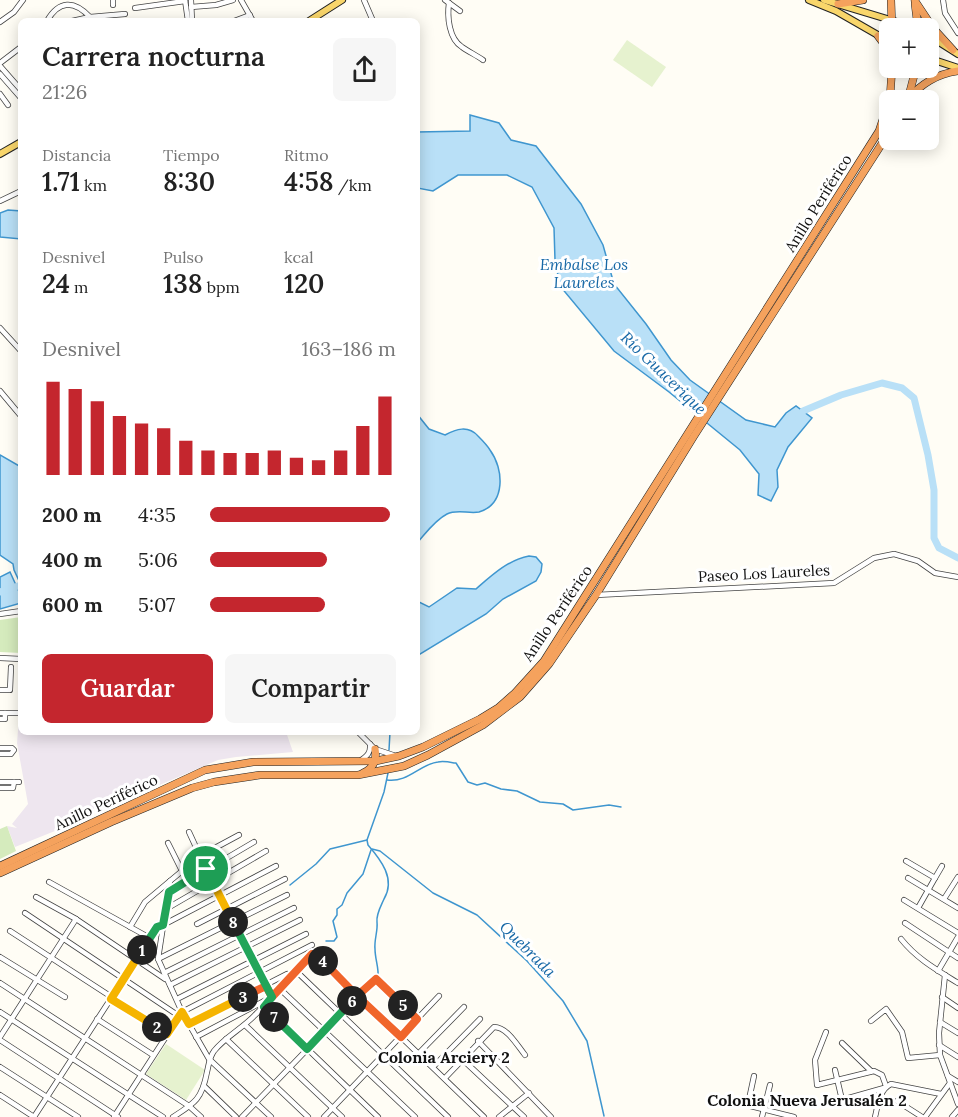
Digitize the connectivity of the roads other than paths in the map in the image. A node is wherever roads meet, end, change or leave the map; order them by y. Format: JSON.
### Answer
{"nodes":[{"id":1,"x":23,"y":0,"type":"edge"},
{"id":2,"x":185,"y":0,"type":"edge"},
{"id":3,"x":191,"y":0,"type":"edge"},
{"id":4,"x":232,"y":0,"type":"edge"},
{"id":5,"x":241,"y":0,"type":"edge"},
{"id":6,"x":342,"y":0,"type":"edge"},
{"id":7,"x":346,"y":0,"type":"edge"},
{"id":8,"x":364,"y":0,"type":"edge"},
{"id":9,"x":809,"y":0,"type":"edge"},
{"id":10,"x":824,"y":0,"type":"edge"},
{"id":11,"x":863,"y":0,"type":"edge"},
{"id":12,"x":891,"y":0,"type":"edge"},
{"id":13,"x":943,"y":0,"type":"edge"},
{"id":14,"x":447,"y":1,"type":"edge"},
{"id":15,"x":915,"y":1,"type":"edge"},
{"id":16,"x":838,"y":4,"type":"junction"},
{"id":17,"x":135,"y":8,"type":"dead end"},
{"id":18,"x":192,"y":8,"type":"junction"},
{"id":19,"x":460,"y":10,"type":"dead end"},
{"id":20,"x":859,"y":10,"type":"junction"},
{"id":21,"x":125,"y":14,"type":"dead end"},
{"id":22,"x":249,"y":15,"type":"junction"},
{"id":23,"x":90,"y":17,"type":"junction"},
{"id":24,"x":49,"y":18,"type":"edge"},
{"id":25,"x":86,"y":18,"type":"edge"},
{"id":26,"x":189,"y":18,"type":"edge"},
{"id":27,"x":190,"y":18,"type":"edge"},
{"id":28,"x":242,"y":18,"type":"edge"},
{"id":29,"x":251,"y":18,"type":"edge"},
{"id":30,"x":314,"y":18,"type":"edge"},
{"id":31,"x":319,"y":18,"type":"edge"},
{"id":32,"x":372,"y":18,"type":"edge"},
{"id":33,"x":887,"y":18,"type":"edge"},
{"id":34,"x":891,"y":18,"type":"edge"},
{"id":35,"x":916,"y":18,"type":"edge"},
{"id":36,"x":0,"y":21,"type":"edge"},
{"id":37,"x":858,"y":23,"type":"junction"},
{"id":38,"x":958,"y":33,"type":"edge"},
{"id":39,"x":878,"y":36,"type":"edge"},
{"id":40,"x":939,"y":42,"type":"edge"},
{"id":41,"x":18,"y":49,"type":"edge"},
{"id":42,"x":955,"y":52,"type":"edge"},
{"id":43,"x":483,"y":60,"type":"dead end"},
{"id":44,"x":939,"y":62,"type":"edge"},
{"id":45,"x":0,"y":64,"type":"edge"},
{"id":46,"x":958,"y":69,"type":"edge"},
{"id":47,"x":1,"y":78,"type":"edge"},
{"id":48,"x":891,"y":78,"type":"edge"},
{"id":49,"x":18,"y":86,"type":"edge"},
{"id":50,"x":18,"y":86,"type":"edge"},
{"id":51,"x":916,"y":90,"type":"edge"},
{"id":52,"x":0,"y":94,"type":"edge"},
{"id":53,"x":8,"y":105,"type":"dead end"},
{"id":54,"x":18,"y":144,"type":"edge"},
{"id":55,"x":879,"y":148,"type":"edge"},
{"id":56,"x":0,"y":154,"type":"edge"},
{"id":57,"x":18,"y":192,"type":"edge"},
{"id":58,"x":0,"y":201,"type":"edge"},
{"id":59,"x":0,"y":328,"type":"edge"},
{"id":60,"x":18,"y":348,"type":"edge"},
{"id":61,"x":728,"y":377,"type":"junction"},
{"id":62,"x":0,"y":391,"type":"edge"},
{"id":63,"x":18,"y":412,"type":"edge"},
{"id":64,"x":692,"y":434,"type":"junction"},
{"id":65,"x":958,"y":578,"type":"edge"},
{"id":66,"x":596,"y":595,"type":"junction"},
{"id":67,"x":18,"y":611,"type":"edge"},
{"id":68,"x":0,"y":614,"type":"edge"},
{"id":69,"x":0,"y":659,"type":"edge"},
{"id":70,"x":18,"y":659,"type":"edge"},
{"id":71,"x":11,"y":668,"type":"dead end"},
{"id":72,"x":0,"y":690,"type":"edge"},
{"id":73,"x":3,"y":713,"type":"edge"},
{"id":74,"x":18,"y":713,"type":"dead end"},
{"id":75,"x":0,"y":719,"type":"edge"},
{"id":76,"x":362,"y":735,"type":"edge"},
{"id":77,"x":369,"y":741,"type":"junction"},
{"id":78,"x":0,"y":748,"type":"edge"},
{"id":79,"x":375,"y":749,"type":"junction"},
{"id":80,"x":0,"y":754,"type":"edge"},
{"id":81,"x":399,"y":756,"type":"junction"},
{"id":82,"x":277,"y":761,"type":"junction"},
{"id":83,"x":376,"y":761,"type":"junction"},
{"id":84,"x":359,"y":762,"type":"junction"},
{"id":85,"x":273,"y":775,"type":"junction"},
{"id":86,"x":358,"y":775,"type":"junction"},
{"id":87,"x":0,"y":782,"type":"edge"},
{"id":88,"x":0,"y":788,"type":"edge"},
{"id":89,"x":189,"y":832,"type":"dead end"},
{"id":90,"x":239,"y":835,"type":"dead end"},
{"id":91,"x":254,"y":842,"type":"dead end"},
{"id":92,"x":168,"y":843,"type":"dead end"},
{"id":93,"x":266,"y":851,"type":"dead end"},
{"id":94,"x":200,"y":856,"type":"junction"},
{"id":95,"x":906,"y":861,"type":"dead end"},
{"id":96,"x":0,"y":866,"type":"edge"},
{"id":97,"x":276,"y":866,"type":"dead end"},
{"id":98,"x":942,"y":866,"type":"dead end"},
{"id":99,"x":206,"y":869,"type":"junction"},
{"id":100,"x":182,"y":871,"type":"junction"},
{"id":101,"x":0,"y":873,"type":"edge"},
{"id":102,"x":958,"y":877,"type":"edge"},
{"id":103,"x":908,"y":878,"type":"dead end"},
{"id":104,"x":935,"y":878,"type":"junction"},
{"id":105,"x":285,"y":879,"type":"dead end"},
{"id":106,"x":170,"y":881,"type":"junction"},
{"id":107,"x":49,"y":882,"type":"dead end"},
{"id":108,"x":213,"y":882,"type":"junction"},
{"id":109,"x":956,"y":884,"type":"edge"},
{"id":110,"x":929,"y":890,"type":"junction"},
{"id":111,"x":169,"y":892,"type":"junction"},
{"id":112,"x":219,"y":895,"type":"junction"},
{"id":113,"x":287,"y":895,"type":"dead end"},
{"id":114,"x":36,"y":897,"type":"dead end"},
{"id":115,"x":944,"y":899,"type":"junction"},
{"id":116,"x":904,"y":900,"type":"dead end"},
{"id":117,"x":294,"y":908,"type":"dead end"},
{"id":118,"x":918,"y":908,"type":"junction"},
{"id":119,"x":958,"y":908,"type":"edge"},
{"id":120,"x":166,"y":909,"type":"junction"},
{"id":121,"x":226,"y":909,"type":"junction"},
{"id":122,"x":25,"y":913,"type":"dead end"},
{"id":123,"x":76,"y":919,"type":"junction"},
{"id":124,"x":300,"y":920,"type":"dead end"},
{"id":125,"x":232,"y":921,"type":"junction"},
{"id":126,"x":905,"y":923,"type":"dead end"},
{"id":127,"x":197,"y":924,"type":"dead end"},
{"id":128,"x":163,"y":925,"type":"junction"},
{"id":129,"x":130,"y":927,"type":"junction"},
{"id":130,"x":10,"y":931,"type":"dead end"},
{"id":131,"x":239,"y":934,"type":"junction"},
{"id":132,"x":306,"y":934,"type":"dead end"},
{"id":133,"x":958,"y":935,"type":"edge"},
{"id":134,"x":150,"y":938,"type":"junction"},
{"id":135,"x":63,"y":939,"type":"junction"},
{"id":136,"x":902,"y":939,"type":"dead end"},
{"id":137,"x":312,"y":945,"type":"dead end"},
{"id":138,"x":246,"y":947,"type":"junction"},
{"id":139,"x":949,"y":952,"type":"junction"},
{"id":140,"x":0,"y":957,"type":"edge"},
{"id":141,"x":51,"y":958,"type":"junction"},
{"id":142,"x":958,"y":958,"type":"edge"},
{"id":143,"x":136,"y":959,"type":"junction"},
{"id":144,"x":158,"y":959,"type":"junction"},
{"id":145,"x":253,"y":960,"type":"junction"},
{"id":146,"x":295,"y":970,"type":"junction"},
{"id":147,"x":938,"y":971,"type":"junction"},
{"id":148,"x":259,"y":972,"type":"junction"},
{"id":149,"x":164,"y":973,"type":"junction"},
{"id":150,"x":287,"y":974,"type":"dead end"},
{"id":151,"x":945,"y":975,"type":"junction"},
{"id":152,"x":124,"y":978,"type":"junction"},
{"id":153,"x":37,"y":980,"type":"junction"},
{"id":154,"x":0,"y":983,"type":"edge"},
{"id":155,"x":169,"y":983,"type":"junction"},
{"id":156,"x":958,"y":983,"type":"edge"},
{"id":157,"x":266,"y":986,"type":"junction"},
{"id":158,"x":279,"y":988,"type":"junction"},
{"id":159,"x":357,"y":996,"type":"junction"},
{"id":160,"x":439,"y":996,"type":"dead end"},
{"id":161,"x":65,"y":997,"type":"dead end"},
{"id":162,"x":272,"y":997,"type":"junction"},
{"id":163,"x":942,"y":997,"type":"junction"},
{"id":164,"x":24,"y":999,"type":"junction"},
{"id":165,"x":111,"y":999,"type":"junction"},
{"id":166,"x":177,"y":999,"type":"junction"},
{"id":167,"x":264,"y":1007,"type":"junction"},
{"id":168,"x":464,"y":1007,"type":"dead end"},
{"id":169,"x":958,"y":1008,"type":"edge"},
{"id":170,"x":0,"y":1012,"type":"edge"},
{"id":171,"x":340,"y":1013,"type":"junction"},
{"id":172,"x":181,"y":1014,"type":"junction"},
{"id":173,"x":97,"y":1018,"type":"junction"},
{"id":174,"x":417,"y":1019,"type":"junction"},
{"id":175,"x":480,"y":1019,"type":"dead end"},
{"id":176,"x":11,"y":1020,"type":"junction"},
{"id":177,"x":871,"y":1021,"type":"dead end"},
{"id":178,"x":940,"y":1022,"type":"junction"},
{"id":179,"x":189,"y":1024,"type":"junction"},
{"id":180,"x":245,"y":1025,"type":"junction"},
{"id":181,"x":324,"y":1032,"type":"junction"},
{"id":182,"x":825,"y":1032,"type":"dead end"},
{"id":183,"x":958,"y":1033,"type":"edge"},
{"id":184,"x":167,"y":1034,"type":"junction"},
{"id":185,"x":196,"y":1037,"type":"junction"},
{"id":186,"x":401,"y":1037,"type":"junction"},
{"id":187,"x":0,"y":1038,"type":"edge"},
{"id":188,"x":84,"y":1039,"type":"junction"},
{"id":189,"x":226,"y":1040,"type":"junction"},
{"id":190,"x":478,"y":1041,"type":"junction"},
{"id":191,"x":842,"y":1043,"type":"dead end"},
{"id":192,"x":939,"y":1046,"type":"junction"},
{"id":193,"x":307,"y":1049,"type":"junction"},
{"id":194,"x":419,"y":1053,"type":"junction"},
{"id":195,"x":384,"y":1054,"type":"junction"},
{"id":196,"x":525,"y":1054,"type":"dead end"},
{"id":197,"x":153,"y":1055,"type":"junction"},
{"id":198,"x":940,"y":1055,"type":"junction"},
{"id":199,"x":958,"y":1057,"type":"edge"},
{"id":200,"x":72,"y":1058,"type":"junction"},
{"id":201,"x":209,"y":1059,"type":"junction"},
{"id":202,"x":462,"y":1059,"type":"junction"},
{"id":203,"x":290,"y":1066,"type":"junction"},
{"id":204,"x":0,"y":1067,"type":"edge"},
{"id":205,"x":433,"y":1067,"type":"junction"},
{"id":206,"x":835,"y":1070,"type":"dead end"},
{"id":207,"x":871,"y":1071,"type":"junction"},
{"id":208,"x":367,"y":1072,"type":"junction"},
{"id":209,"x":141,"y":1075,"type":"junction"},
{"id":210,"x":947,"y":1075,"type":"junction"},
{"id":211,"x":754,"y":1076,"type":"dead end"},
{"id":212,"x":59,"y":1078,"type":"junction"},
{"id":213,"x":445,"y":1078,"type":"junction"},
{"id":214,"x":837,"y":1080,"type":"junction"},
{"id":215,"x":958,"y":1082,"type":"edge"},
{"id":216,"x":950,"y":1083,"type":"junction"},
{"id":217,"x":273,"y":1084,"type":"junction"},
{"id":218,"x":770,"y":1085,"type":"dead end"},
{"id":219,"x":204,"y":1086,"type":"junction"},
{"id":220,"x":885,"y":1087,"type":"junction"},
{"id":221,"x":350,"y":1089,"type":"junction"},
{"id":222,"x":529,"y":1093,"type":"junction"},
{"id":223,"x":941,"y":1094,"type":"junction"},
{"id":224,"x":0,"y":1095,"type":"edge"},
{"id":225,"x":128,"y":1095,"type":"junction"},
{"id":226,"x":46,"y":1097,"type":"junction"},
{"id":227,"x":842,"y":1100,"type":"junction"},
{"id":228,"x":897,"y":1101,"type":"dead end"},
{"id":229,"x":255,"y":1102,"type":"junction"},
{"id":230,"x":734,"y":1102,"type":"dead end"},
{"id":231,"x":831,"y":1102,"type":"dead end"},
{"id":232,"x":748,"y":1104,"type":"junction"},
{"id":233,"x":958,"y":1104,"type":"edge"},
{"id":234,"x":189,"y":1106,"type":"junction"},
{"id":235,"x":513,"y":1106,"type":"junction"},
{"id":236,"x":332,"y":1108,"type":"junction"},
{"id":237,"x":764,"y":1110,"type":"junction"},
{"id":238,"x":958,"y":1110,"type":"edge"},
{"id":239,"x":115,"y":1116,"type":"edge"},
{"id":240,"x":34,"y":1117,"type":"edge"},
{"id":241,"x":78,"y":1117,"type":"edge"},
{"id":242,"x":162,"y":1117,"type":"edge"},
{"id":243,"x":173,"y":1117,"type":"edge"},
{"id":244,"x":201,"y":1117,"type":"edge"},
{"id":245,"x":236,"y":1117,"type":"edge"},
{"id":246,"x":242,"y":1117,"type":"edge"},
{"id":247,"x":271,"y":1117,"type":"edge"},
{"id":248,"x":308,"y":1117,"type":"edge"},
{"id":249,"x":324,"y":1117,"type":"edge"},
{"id":250,"x":342,"y":1117,"type":"edge"},
{"id":251,"x":378,"y":1117,"type":"edge"},
{"id":252,"x":415,"y":1117,"type":"edge"},
{"id":253,"x":448,"y":1117,"type":"edge"},
{"id":254,"x":483,"y":1117,"type":"edge"},
{"id":255,"x":499,"y":1117,"type":"edge"},
{"id":256,"x":524,"y":1117,"type":"edge"},
{"id":257,"x":552,"y":1117,"type":"edge"},
{"id":258,"x":762,"y":1117,"type":"edge"},
{"id":259,"x":794,"y":1117,"type":"edge"},
{"id":260,"x":876,"y":1117,"type":"edge"},
{"id":261,"x":923,"y":1117,"type":"edge"},
{"id":262,"x":951,"y":1117,"type":"edge"}],
"edges":[{"from":1,"to":36,"type":"street"},
{"from":2,"to":17,"type":"street"},
{"from":2,"to":26,"type":"street"},
{"from":3,"to":18,"type":"street"},
{"from":4,"to":18,"type":"street"},
{"from":5,"to":22,"type":"street"},
{"from":6,"to":30,"type":"main road"},
{"from":7,"to":31,"type":"main road"},
{"from":8,"to":32,"type":"street"},
{"from":9,"to":37,"type":"main road"},
{"from":10,"to":16,"type":"main road"},
{"from":11,"to":16,"type":"highway"},
{"from":12,"to":34,"type":"highway"},
{"from":13,"to":38,"type":"street"},
{"from":14,"to":19,"type":"street"},
{"from":14,"to":43,"type":"street"},
{"from":15,"to":35,"type":"highway"},
{"from":15,"to":42,"type":"highway"},
{"from":16,"to":20,"type":"main road"},
{"from":18,"to":27,"type":"street"},
{"from":20,"to":33,"type":"main road"},
{"from":20,"to":37,"type":"main road"},
{"from":21,"to":23,"type":"street"},
{"from":22,"to":28,"type":"street"},
{"from":22,"to":29,"type":"street"},
{"from":23,"to":24,"type":"street"},
{"from":23,"to":25,"type":"street"},
{"from":37,"to":39,"type":"main road"},
{"from":40,"to":42,"type":"main road"},
{"from":41,"to":45,"type":"street"},
{"from":44,"to":46,"type":"main road"},
{"from":45,"to":49,"type":"street"},
{"from":46,"to":51,"type":"highway"},
{"from":47,"to":50,"type":"street"},
{"from":48,"to":61,"type":"highway","name":"Anillo Periférico"},
{"from":52,"to":53,"type":"street"},
{"from":54,"to":56,"type":"main road"},
{"from":55,"to":61,"type":"highway","name":"Anillo Periférico"},
{"from":57,"to":58,"type":"street"},
{"from":59,"to":60,"type":"street"},
{"from":61,"to":64,"type":"highway","name":"Anillo Periférico"},
{"from":62,"to":63,"type":"street"},
{"from":64,"to":66,"type":"highway","name":"Anillo Periférico"},
{"from":64,"to":81,"type":"highway","name":"Anillo Periférico"},
{"from":65,"to":66,"type":"street","name":"Paseo Los Laureles"},
{"from":66,"to":86,"type":"highway","name":"Anillo Periférico"},
{"from":67,"to":68,"type":"street"},
{"from":69,"to":70,"type":"street"},
{"from":71,"to":72,"type":"street"},
{"from":73,"to":74,"type":"street"},
{"from":73,"to":75,"type":"street"},
{"from":76,"to":77,"type":"street"},
{"from":77,"to":79,"type":"street"},
{"from":77,"to":84,"type":"street"},
{"from":78,"to":80,"type":"street"},
{"from":79,"to":81,"type":"street"},
{"from":79,"to":83,"type":"highway"},
{"from":81,"to":83,"type":"highway","name":"Anillo Periférico"},
{"from":82,"to":84,"type":"highway","name":"Anillo Periférico"},
{"from":82,"to":85,"type":"highway"},
{"from":82,"to":96,"type":"highway","name":"Anillo Periférico"},
{"from":83,"to":84,"type":"highway","name":"Anillo Periférico"},
{"from":83,"to":86,"type":"highway"},
{"from":85,"to":86,"type":"highway","name":"Anillo Periférico"},
{"from":85,"to":101,"type":"highway","name":"Anillo Periférico"},
{"from":87,"to":88,"type":"street"},
{"from":89,"to":94,"type":"street"},
{"from":90,"to":94,"type":"street"},
{"from":91,"to":99,"type":"street"},
{"from":92,"to":100,"type":"street"},
{"from":93,"to":108,"type":"street"},
{"from":94,"to":99,"type":"street"},
{"from":94,"to":100,"type":"street"},
{"from":95,"to":104,"type":"street"},
{"from":97,"to":112,"type":"street"},
{"from":98,"to":104,"type":"street"},
{"from":99,"to":108,"type":"street"},
{"from":99,"to":111,"type":"street"},
{"from":100,"to":106,"type":"street"},
{"from":102,"to":109,"type":"street"},
{"from":103,"to":110,"type":"street"},
{"from":104,"to":110,"type":"street"},
{"from":105,"to":121,"type":"street"},
{"from":106,"to":111,"type":"street"},
{"from":106,"to":129,"type":"street"},
{"from":107,"to":129,"type":"street"},
{"from":108,"to":112,"type":"street"},
{"from":108,"to":120,"type":"street"},
{"from":109,"to":115,"type":"street"},
{"from":110,"to":115,"type":"street"},
{"from":110,"to":118,"type":"street"},
{"from":111,"to":120,"type":"street"},
{"from":112,"to":121,"type":"street"},
{"from":112,"to":128,"type":"street"},
{"from":113,"to":125,"type":"street"},
{"from":114,"to":123,"type":"street"},
{"from":115,"to":119,"type":"street"},
{"from":116,"to":118,"type":"street"},
{"from":117,"to":131,"type":"street"},
{"from":118,"to":133,"type":"street"},
{"from":120,"to":128,"type":"street"},
{"from":121,"to":125,"type":"street"},
{"from":121,"to":127,"type":"street"},
{"from":122,"to":135,"type":"street"},
{"from":123,"to":135,"type":"street"},
{"from":123,"to":143,"type":"street"},
{"from":124,"to":138,"type":"street"},
{"from":125,"to":131,"type":"street"},
{"from":125,"to":144,"type":"street"},
{"from":126,"to":139,"type":"street"},
{"from":128,"to":134,"type":"street"},
{"from":128,"to":144,"type":"street"},
{"from":129,"to":134,"type":"street"},
{"from":130,"to":141,"type":"street"},
{"from":131,"to":138,"type":"street"},
{"from":131,"to":149,"type":"street"},
{"from":132,"to":145,"type":"street"},
{"from":133,"to":139,"type":"street"},
{"from":134,"to":143,"type":"street"},
{"from":135,"to":141,"type":"street"},
{"from":135,"to":152,"type":"street"},
{"from":136,"to":147,"type":"street"},
{"from":137,"to":148,"type":"street"},
{"from":138,"to":145,"type":"street"},
{"from":138,"to":155,"type":"street"},
{"from":139,"to":142,"type":"street"},
{"from":139,"to":147,"type":"street"},
{"from":140,"to":153,"type":"street"},
{"from":141,"to":153,"type":"street"},
{"from":141,"to":165,"type":"street"},
{"from":143,"to":152,"type":"street"},
{"from":143,"to":155,"type":"street"},
{"from":144,"to":149,"type":"street"},
{"from":145,"to":148,"type":"street"},
{"from":145,"to":166,"type":"street"},
{"from":146,"to":158,"type":"street"},
{"from":146,"to":159,"type":"street"},
{"from":146,"to":171,"type":"street"},
{"from":147,"to":151,"type":"street"},
{"from":148,"to":157,"type":"street"},
{"from":148,"to":172,"type":"street"},
{"from":149,"to":155,"type":"street"},
{"from":150,"to":157,"type":"street"},
{"from":151,"to":156,"type":"street"},
{"from":151,"to":163,"type":"street"},
{"from":152,"to":165,"type":"street"},
{"from":152,"to":172,"type":"street"},
{"from":153,"to":161,"type":"street"},
{"from":153,"to":164,"type":"street"},
{"from":154,"to":164,"type":"street"},
{"from":155,"to":166,"type":"street"},
{"from":157,"to":162,"type":"street"},
{"from":157,"to":179,"type":"street"},
{"from":158,"to":162,"type":"street"},
{"from":158,"to":181,"type":"street"},
{"from":159,"to":171,"type":"street"},
{"from":159,"to":174,"type":"street"},
{"from":159,"to":186,"type":"street"},
{"from":160,"to":174,"type":"street"},
{"from":162,"to":167,"type":"street"},
{"from":162,"to":185,"type":"street"},
{"from":163,"to":169,"type":"street"},
{"from":163,"to":178,"type":"street"},
{"from":164,"to":176,"type":"street"},
{"from":164,"to":188,"type":"street"},
{"from":165,"to":173,"type":"street"},
{"from":165,"to":184,"type":"street"},
{"from":166,"to":172,"type":"street"},
{"from":167,"to":180,"type":"street"},
{"from":167,"to":193,"type":"street"},
{"from":168,"to":194,"type":"street"},
{"from":170,"to":176,"type":"street"},
{"from":171,"to":181,"type":"street"},
{"from":171,"to":195,"type":"street"},
{"from":172,"to":179,"type":"street"},
{"from":172,"to":184,"type":"street"},
{"from":173,"to":188,"type":"street"},
{"from":173,"to":197,"type":"street"},
{"from":174,"to":186,"type":"street"},
{"from":175,"to":205,"type":"street"},
{"from":176,"to":187,"type":"street"},
{"from":176,"to":200,"type":"street"},
{"from":177,"to":198,"type":"street"},
{"from":178,"to":183,"type":"street"},
{"from":178,"to":192,"type":"street"},
{"from":179,"to":185,"type":"street"},
{"from":180,"to":189,"type":"street"},
{"from":180,"to":203,"type":"street"},
{"from":181,"to":193,"type":"street"},
{"from":181,"to":208,"type":"street"},
{"from":182,"to":214,"type":"street"},
{"from":184,"to":197,"type":"street"},
{"from":185,"to":201,"type":"street"},
{"from":186,"to":194,"type":"street"},
{"from":186,"to":195,"type":"street"},
{"from":187,"to":212,"type":"street"},
{"from":188,"to":200,"type":"street"},
{"from":188,"to":209,"type":"street"},
{"from":189,"to":201,"type":"street"},
{"from":189,"to":217,"type":"street"},
{"from":190,"to":196,"type":"street"},
{"from":190,"to":202,"type":"street"},
{"from":190,"to":222,"type":"street"},
{"from":191,"to":207,"type":"street"},
{"from":192,"to":198,"type":"street"},
{"from":192,"to":199,"type":"street"},
{"from":193,"to":203,"type":"street"},
{"from":193,"to":221,"type":"street"},
{"from":194,"to":205,"type":"street"},
{"from":195,"to":208,"type":"street"},
{"from":195,"to":253,"type":"street"},
{"from":197,"to":209,"type":"street"},
{"from":198,"to":210,"type":"street"},
{"from":200,"to":212,"type":"street"},
{"from":200,"to":225,"type":"street"},
{"from":201,"to":219,"type":"street"},
{"from":201,"to":229,"type":"street"},
{"from":202,"to":213,"type":"street"},
{"from":202,"to":235,"type":"street"},
{"from":203,"to":217,"type":"street"},
{"from":203,"to":236,"type":"street"},
{"from":204,"to":226,"type":"street"},
{"from":205,"to":213,"type":"street"},
{"from":206,"to":214,"type":"street"},
{"from":207,"to":214,"type":"street"},
{"from":207,"to":220,"type":"street"},
{"from":208,"to":221,"type":"street"},
{"from":208,"to":252,"type":"street"},
{"from":209,"to":225,"type":"street"},
{"from":209,"to":234,"type":"street"},
{"from":210,"to":215,"type":"street"},
{"from":210,"to":216,"type":"street"},
{"from":211,"to":232,"type":"street"},
{"from":212,"to":226,"type":"street"},
{"from":212,"to":239,"type":"street"},
{"from":213,"to":254,"type":"street"},
{"from":214,"to":227,"type":"street"},
{"from":216,"to":223,"type":"street"},
{"from":216,"to":233,"type":"street"},
{"from":217,"to":229,"type":"street"},
{"from":217,"to":248,"type":"street"},
{"from":218,"to":237,"type":"street"},
{"from":219,"to":234,"type":"street"},
{"from":219,"to":245,"type":"street"},
{"from":220,"to":223,"type":"street"},
{"from":220,"to":227,"type":"street"},
{"from":220,"to":260,"type":"street"},
{"from":221,"to":236,"type":"street"},
{"from":221,"to":251,"type":"street"},
{"from":222,"to":235,"type":"street"},
{"from":222,"to":257,"type":"street"},
{"from":223,"to":261,"type":"street"},
{"from":224,"to":240,"type":"street"},
{"from":225,"to":239,"type":"street"},
{"from":225,"to":242,"type":"street"},
{"from":226,"to":240,"type":"street"},
{"from":226,"to":241,"type":"street"},
{"from":227,"to":231,"type":"street"},
{"from":228,"to":261,"type":"street"},
{"from":229,"to":246,"type":"street"},
{"from":229,"to":247,"type":"street"},
{"from":230,"to":232,"type":"street"},
{"from":232,"to":237,"type":"street"},
{"from":234,"to":243,"type":"street"},
{"from":234,"to":244,"type":"street"},
{"from":235,"to":255,"type":"street"},
{"from":235,"to":256,"type":"street"},
{"from":236,"to":249,"type":"street"},
{"from":236,"to":250,"type":"street"},
{"from":237,"to":258,"type":"street"},
{"from":237,"to":259,"type":"street"},
{"from":238,"to":262,"type":"street"}]}
